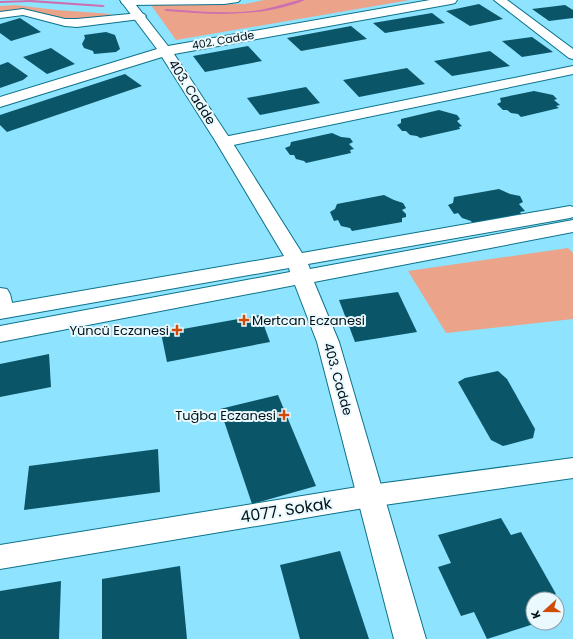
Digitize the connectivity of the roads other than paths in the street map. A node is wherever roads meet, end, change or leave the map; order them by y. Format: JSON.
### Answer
{"nodes":[{"id":1,"x":234,"y":0,"type":"edge"},
{"id":2,"x":451,"y":0,"type":"edge"},
{"id":3,"x":500,"y":0,"type":"edge"},
{"id":4,"x":131,"y":6,"type":"edge"},
{"id":5,"x":0,"y":15,"type":"edge"},
{"id":6,"x":165,"y":51,"type":"junction"},
{"id":7,"x":573,"y":55,"type":"edge"},
{"id":8,"x":573,"y":70,"type":"edge"},
{"id":9,"x":0,"y":102,"type":"edge"},
{"id":10,"x":224,"y":142,"type":"junction"},
{"id":11,"x":573,"y":211,"type":"edge"},
{"id":12,"x":573,"y":226,"type":"edge"},
{"id":13,"x":299,"y":270,"type":"junction"},
{"id":14,"x":1,"y":306,"type":"edge"},
{"id":15,"x":0,"y":334,"type":"edge"},
{"id":16,"x":573,"y":468,"type":"edge"},
{"id":17,"x":370,"y":496,"type":"junction"},
{"id":18,"x":0,"y":557,"type":"edge"},
{"id":19,"x":410,"y":639,"type":"edge"}],
"edges":[{"from":1,"to":4,"type":"street"},
{"from":2,"to":6,"type":"street","name":"402. Cadde"},
{"from":3,"to":7,"type":"street"},
{"from":4,"to":5,"type":"street"},
{"from":4,"to":6,"type":"street","name":"403. Cadde"},
{"from":6,"to":9,"type":"street","name":"402. Cadde"},
{"from":6,"to":10,"type":"street","name":"403. Cadde"},
{"from":8,"to":10,"type":"street"},
{"from":10,"to":13,"type":"street","name":"403. Cadde"},
{"from":11,"to":13,"type":"street"},
{"from":12,"to":13,"type":"street"},
{"from":13,"to":14,"type":"street"},
{"from":13,"to":15,"type":"street"},
{"from":13,"to":17,"type":"street","name":"403. Cadde"},
{"from":16,"to":17,"type":"street","name":"4077. Sokak"},
{"from":17,"to":18,"type":"street","name":"4077. Sokak"},
{"from":17,"to":19,"type":"street","name":"403. Cadde"}]}
